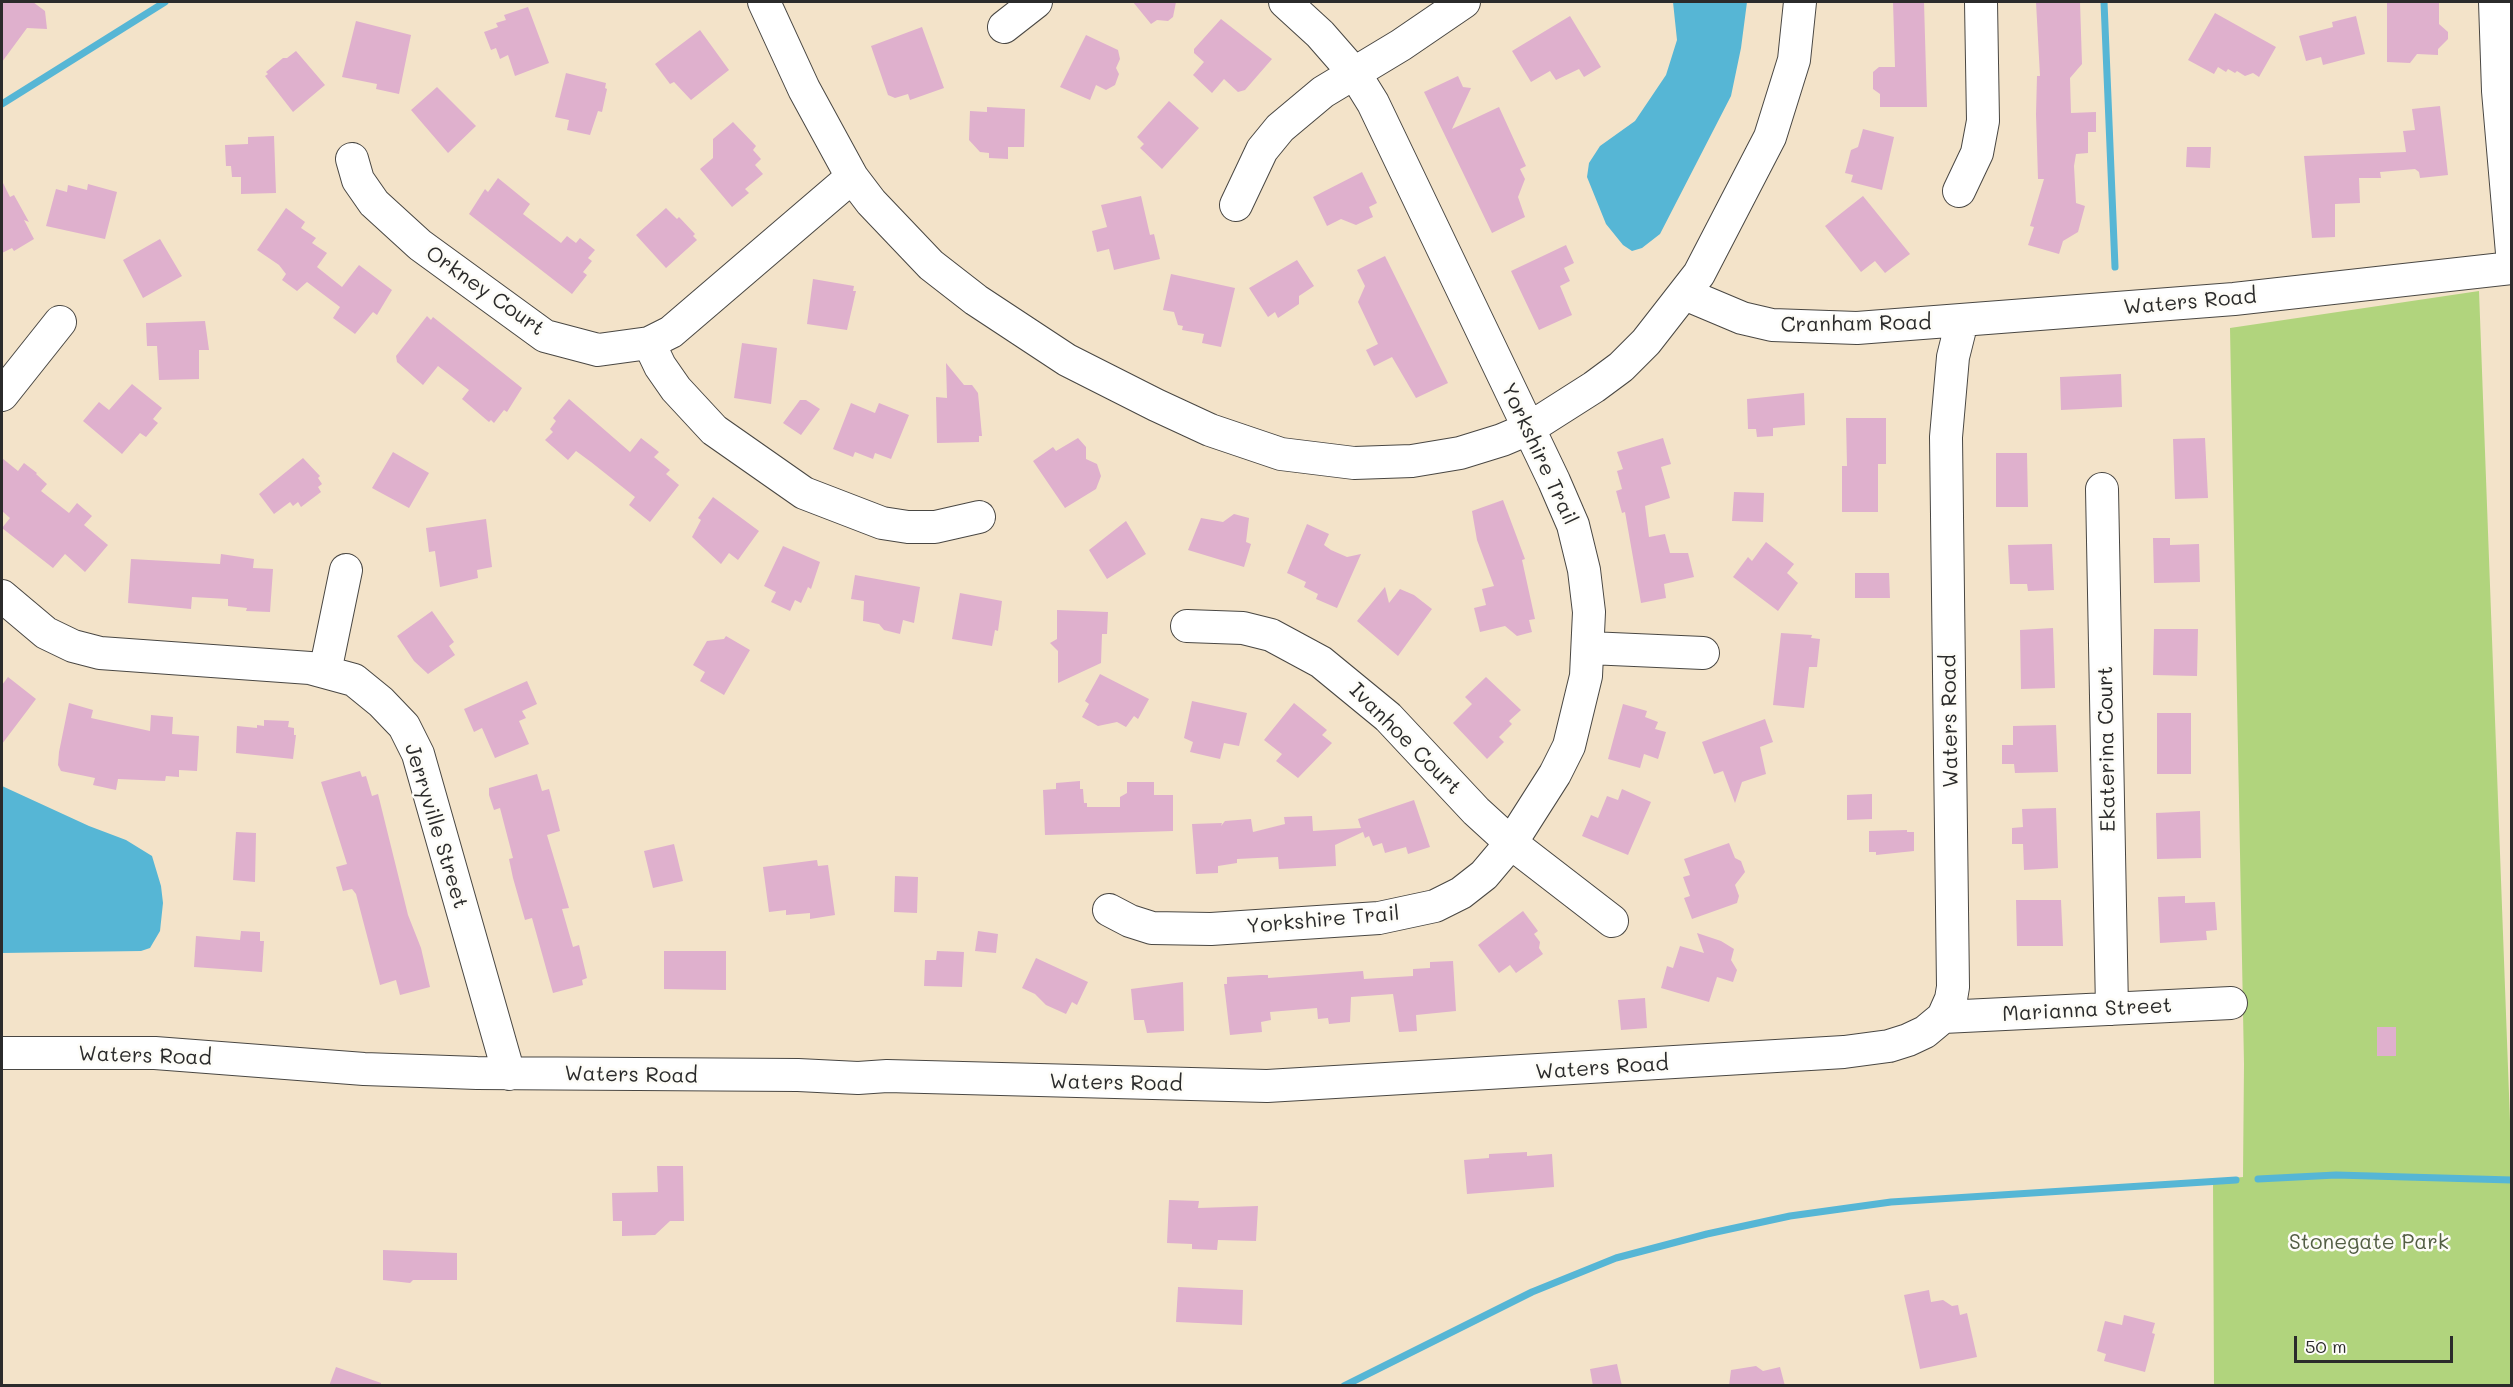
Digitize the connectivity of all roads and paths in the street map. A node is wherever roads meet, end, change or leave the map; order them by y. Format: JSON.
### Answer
{"nodes":[{"id":1,"x":764,"y":2,"type":"edge"},
{"id":2,"x":1036,"y":2,"type":"edge"},
{"id":3,"x":1285,"y":2,"type":"edge"},
{"id":4,"x":1464,"y":2,"type":"edge"},
{"id":5,"x":1800,"y":2,"type":"edge"},
{"id":6,"x":1981,"y":2,"type":"edge"},
{"id":7,"x":2495,"y":2,"type":"edge"},
{"id":8,"x":1004,"y":27,"type":"dead end"},
{"id":9,"x":1355,"y":74,"type":"junction"},
{"id":10,"x":352,"y":159,"type":"dead end"},
{"id":11,"x":852,"y":177,"type":"junction"},
{"id":12,"x":1959,"y":191,"type":"dead end"},
{"id":13,"x":1236,"y":205,"type":"dead end"},
{"id":14,"x":2511,"y":253,"type":"edge"},
{"id":15,"x":2511,"y":268,"type":"edge"},
{"id":16,"x":1685,"y":294,"type":"junction"},
{"id":17,"x":1962,"y":321,"type":"junction"},
{"id":18,"x":60,"y":322,"type":"dead end"},
{"id":19,"x":649,"y":343,"type":"junction"},
{"id":20,"x":2,"y":395,"type":"edge"},
{"id":21,"x":1528,"y":429,"type":"junction"},
{"id":22,"x":2102,"y":489,"type":"dead end"},
{"id":23,"x":979,"y":517,"type":"dead end"},
{"id":24,"x":346,"y":570,"type":"dead end"},
{"id":25,"x":2,"y":596,"type":"edge"},
{"id":26,"x":1187,"y":626,"type":"dead end"},
{"id":27,"x":1589,"y":648,"type":"junction"},
{"id":28,"x":1703,"y":653,"type":"dead end"},
{"id":29,"x":325,"y":672,"type":"junction"},
{"id":30,"x":1511,"y":843,"type":"junction"},
{"id":31,"x":1109,"y":910,"type":"dead end"},
{"id":32,"x":1612,"y":921,"type":"dead end"},
{"id":33,"x":2231,"y":1003,"type":"dead end"},
{"id":34,"x":2112,"y":1009,"type":"junction"},
{"id":35,"x":1942,"y":1017,"type":"junction"},
{"id":36,"x":2,"y":1053,"type":"edge"},
{"id":37,"x":509,"y":1074,"type":"junction"}],
"edges":[{"from":1,"to":11,"type":"street"},
{"from":2,"to":8,"type":"street"},
{"from":3,"to":9,"type":"street","name":"Yorkshire Trail"},
{"from":4,"to":9,"type":"street"},
{"from":5,"to":16,"type":"street"},
{"from":6,"to":12,"type":"street"},
{"from":7,"to":14,"type":"street"},
{"from":9,"to":13,"type":"street"},
{"from":9,"to":21,"type":"street","name":"Yorkshire Trail"},
{"from":10,"to":19,"type":"street","name":"Orkney Court"},
{"from":11,"to":19,"type":"street","name":"Orkney Court"},
{"from":11,"to":21,"type":"street"},
{"from":15,"to":17,"type":"street","name":"Waters Road"},
{"from":16,"to":17,"type":"street","name":"Cranham Road"},
{"from":16,"to":21,"type":"street"},
{"from":17,"to":35,"type":"street","name":"Waters Road"},
{"from":18,"to":20,"type":"street"},
{"from":19,"to":23,"type":"street"},
{"from":21,"to":27,"type":"street","name":"Yorkshire Trail"},
{"from":22,"to":34,"type":"street","name":"Ekaterina Court"},
{"from":24,"to":29,"type":"street"},
{"from":25,"to":29,"type":"street","name":"Jerryville Street"},
{"from":26,"to":30,"type":"street","name":"Ivanhoe Court"},
{"from":27,"to":28,"type":"street"},
{"from":27,"to":30,"type":"street","name":"Yorkshire Trail"},
{"from":29,"to":37,"type":"street","name":"Jerryville Street"},
{"from":30,"to":31,"type":"street","name":"Yorkshire Trail"},
{"from":30,"to":32,"type":"street","name":"Ivanhoe Court"},
{"from":33,"to":34,"type":"street","name":"Marianna Street"},
{"from":34,"to":35,"type":"street","name":"Marianna Street"},
{"from":35,"to":37,"type":"street","name":"Waters Road"},
{"from":36,"to":37,"type":"street","name":"Waters Road"}]}
